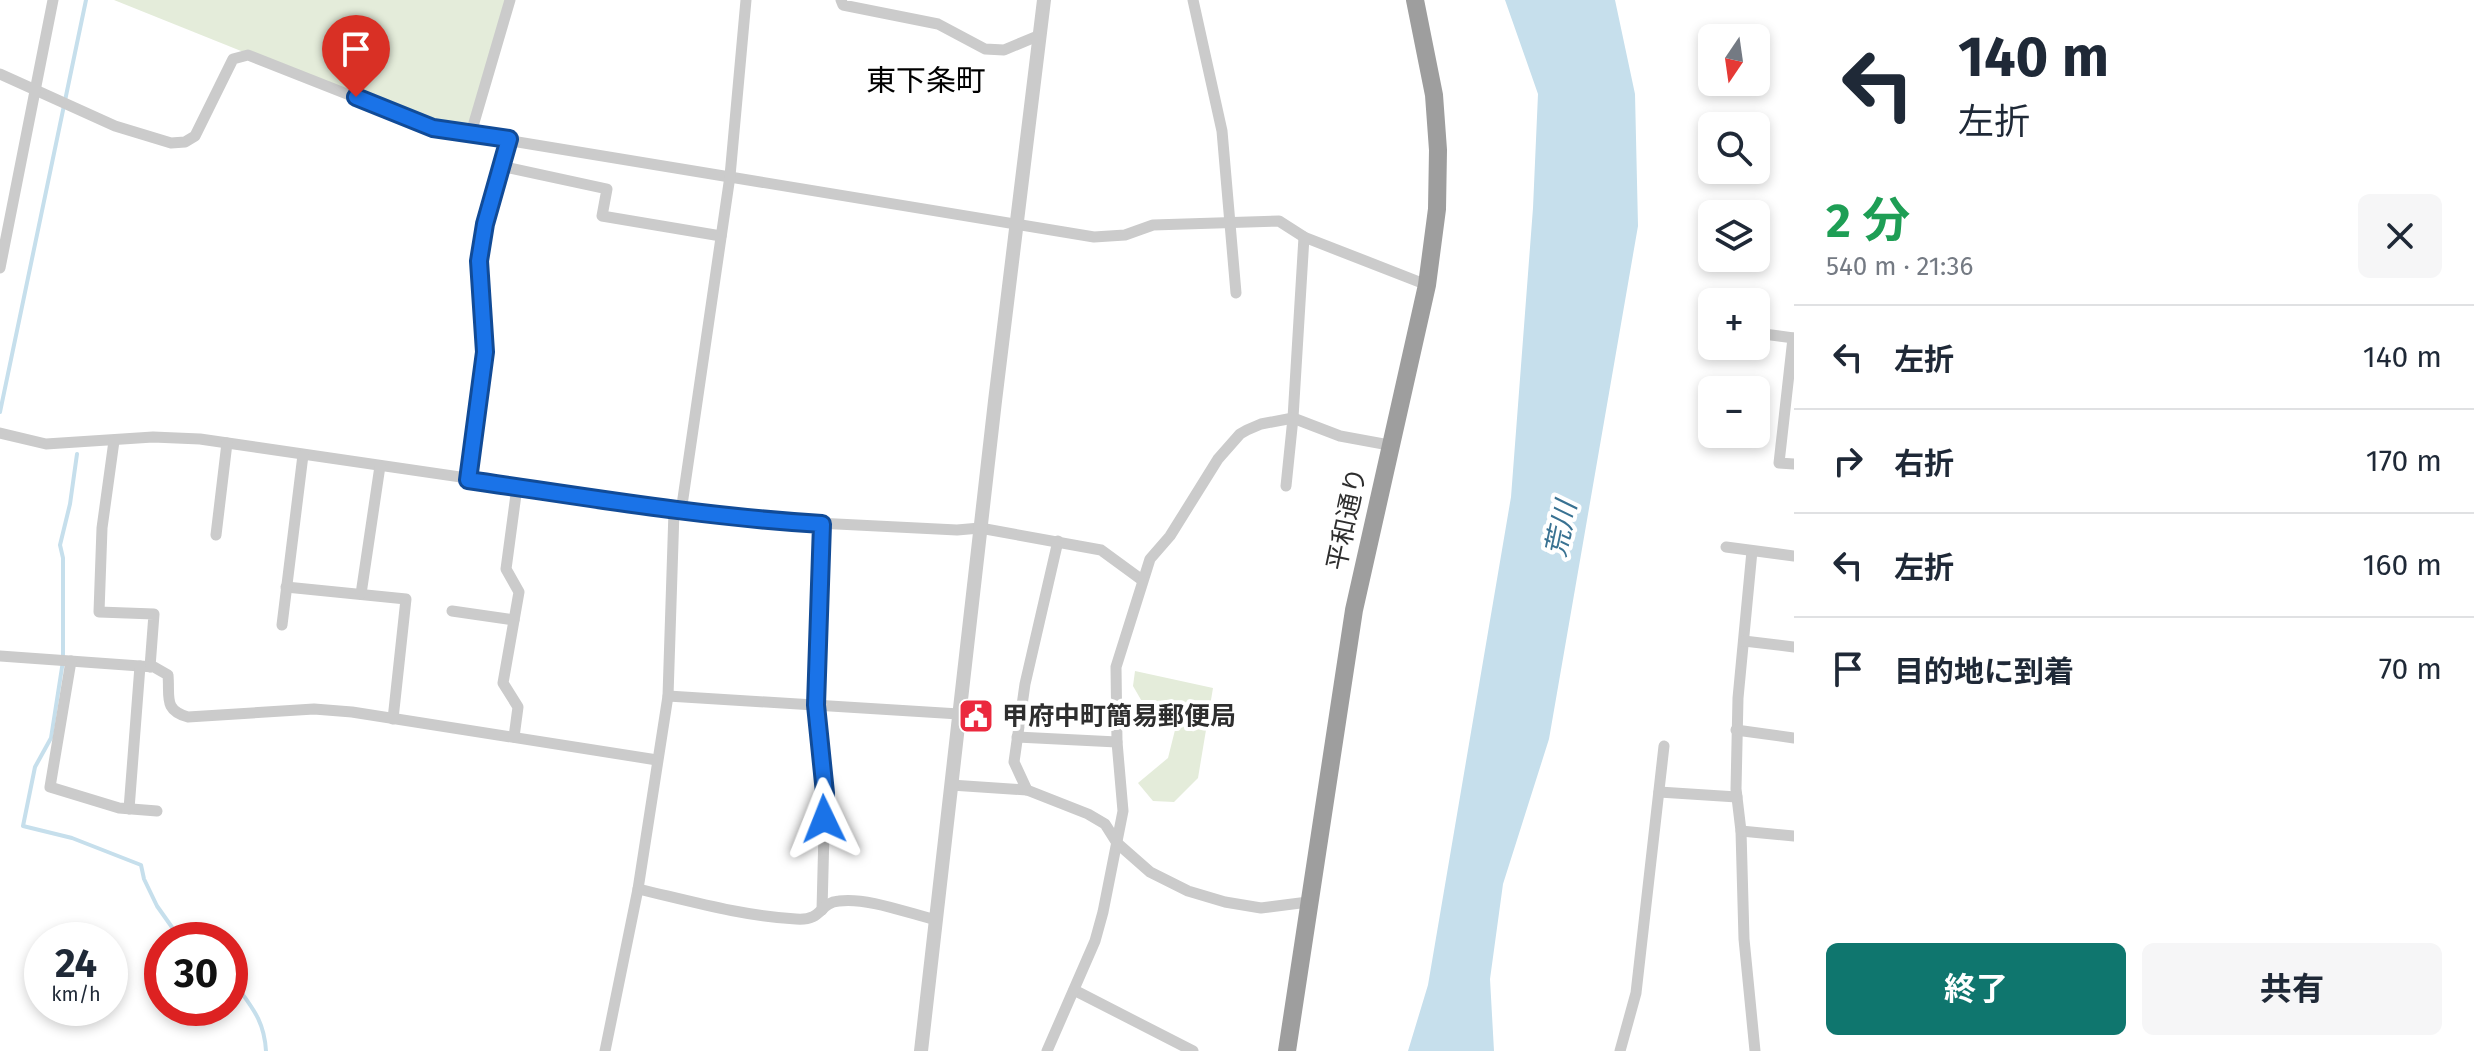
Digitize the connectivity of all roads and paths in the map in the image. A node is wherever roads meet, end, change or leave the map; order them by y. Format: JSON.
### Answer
{"nodes":[{"id":1,"x":53,"y":0,"type":"edge"},
{"id":2,"x":510,"y":0,"type":"edge"},
{"id":3,"x":746,"y":0,"type":"edge"},
{"id":4,"x":841,"y":0,"type":"edge"},
{"id":5,"x":1044,"y":0,"type":"edge"},
{"id":6,"x":1193,"y":0,"type":"edge"},
{"id":7,"x":1415,"y":0,"type":"edge"},
{"id":8,"x":1040,"y":35,"type":"junction"},
{"id":9,"x":0,"y":74,"type":"edge"},
{"id":10,"x":35,"y":91,"type":"junction"},
{"id":11,"x":471,"y":133,"type":"junction"},
{"id":12,"x":509,"y":139,"type":"junction"},
{"id":13,"x":501,"y":166,"type":"junction"},
{"id":14,"x":730,"y":176,"type":"junction"},
{"id":15,"x":1229,"y":220,"type":"junction"},
{"id":16,"x":1015,"y":226,"type":"junction"},
{"id":17,"x":721,"y":236,"type":"junction"},
{"id":18,"x":1304,"y":237,"type":"junction"},
{"id":19,"x":0,"y":268,"type":"edge"},
{"id":20,"x":1427,"y":285,"type":"junction"},
{"id":21,"x":1236,"y":293,"type":"dead end"},
{"id":22,"x":1770,"y":335,"type":"edge"},
{"id":23,"x":1793,"y":338,"type":"edge"},
{"id":24,"x":1293,"y":418,"type":"junction"},
{"id":25,"x":0,"y":433,"type":"edge"},
{"id":26,"x":114,"y":441,"type":"junction"},
{"id":27,"x":227,"y":443,"type":"junction"},
{"id":28,"x":1389,"y":445,"type":"junction"},
{"id":29,"x":303,"y":455,"type":"junction"},
{"id":30,"x":1794,"y":464,"type":"edge"},
{"id":31,"x":380,"y":466,"type":"junction"},
{"id":32,"x":468,"y":480,"type":"junction"},
{"id":33,"x":1286,"y":486,"type":"dead end"},
{"id":34,"x":517,"y":487,"type":"junction"},
{"id":35,"x":678,"y":511,"type":"junction"},
{"id":36,"x":822,"y":524,"type":"junction"},
{"id":37,"x":980,"y":528,"type":"junction"},
{"id":38,"x":216,"y":535,"type":"dead end"},
{"id":39,"x":1058,"y":541,"type":"junction"},
{"id":40,"x":1726,"y":547,"type":"dead end"},
{"id":41,"x":1752,"y":551,"type":"junction"},
{"id":42,"x":1794,"y":556,"type":"edge"},
{"id":43,"x":1142,"y":580,"type":"junction"},
{"id":44,"x":286,"y":587,"type":"junction"},
{"id":45,"x":361,"y":594,"type":"junction"},
{"id":46,"x":452,"y":611,"type":"dead end"},
{"id":47,"x":514,"y":620,"type":"junction"},
{"id":48,"x":282,"y":625,"type":"dead end"},
{"id":49,"x":1744,"y":641,"type":"junction"},
{"id":50,"x":1794,"y":647,"type":"edge"},
{"id":51,"x":0,"y":656,"type":"edge"},
{"id":52,"x":71,"y":661,"type":"junction"},
{"id":53,"x":145,"y":667,"type":"junction"},
{"id":54,"x":668,"y":696,"type":"junction"},
{"id":55,"x":816,"y":705,"type":"junction"},
{"id":56,"x":959,"y":714,"type":"junction"},
{"id":57,"x":393,"y":719,"type":"junction"},
{"id":58,"x":1736,"y":730,"type":"junction"},
{"id":59,"x":514,"y":737,"type":"junction"},
{"id":60,"x":1017,"y":737,"type":"junction"},
{"id":61,"x":1794,"y":738,"type":"edge"},
{"id":62,"x":1117,"y":742,"type":"junction"},
{"id":63,"x":1664,"y":746,"type":"dead end"},
{"id":64,"x":657,"y":760,"type":"junction"},
{"id":65,"x":951,"y":785,"type":"junction"},
{"id":66,"x":1027,"y":790,"type":"junction"},
{"id":67,"x":1659,"y":792,"type":"junction"},
{"id":68,"x":1737,"y":797,"type":"junction"},
{"id":69,"x":129,"y":809,"type":"junction"},
{"id":70,"x":157,"y":811,"type":"dead end"},
{"id":71,"x":1741,"y":831,"type":"junction"},
{"id":72,"x":1794,"y":836,"type":"edge"},
{"id":73,"x":1117,"y":843,"type":"junction"},
{"id":74,"x":638,"y":889,"type":"junction"},
{"id":75,"x":1308,"y":902,"type":"junction"},
{"id":76,"x":822,"y":910,"type":"junction"},
{"id":77,"x":936,"y":920,"type":"junction"},
{"id":78,"x":1074,"y":990,"type":"junction"},
{"id":79,"x":605,"y":1051,"type":"edge"},
{"id":80,"x":921,"y":1051,"type":"edge"},
{"id":81,"x":1047,"y":1051,"type":"edge"},
{"id":82,"x":1193,"y":1051,"type":"edge"},
{"id":83,"x":1287,"y":1051,"type":"edge"},
{"id":84,"x":1620,"y":1051,"type":"edge"},
{"id":85,"x":1755,"y":1051,"type":"edge"}],
"edges":[{"from":1,"to":10,"type":"street"},
{"from":2,"to":11,"type":"street"},
{"from":3,"to":14,"type":"street"},
{"from":4,"to":8,"type":"street"},
{"from":5,"to":8,"type":"street"},
{"from":6,"to":15,"type":"street"},
{"from":7,"to":20,"type":"highway","name":"平和通り"},
{"from":8,"to":16,"type":"street"},
{"from":9,"to":10,"type":"street"},
{"from":10,"to":11,"type":"street"},
{"from":10,"to":19,"type":"street"},
{"from":11,"to":12,"type":"street"},
{"from":12,"to":13,"type":"street"},
{"from":12,"to":14,"type":"street"},
{"from":13,"to":17,"type":"street"},
{"from":13,"to":32,"type":"street"},
{"from":14,"to":16,"type":"street"},
{"from":14,"to":17,"type":"street"},
{"from":15,"to":16,"type":"street"},
{"from":15,"to":18,"type":"street"},
{"from":15,"to":21,"type":"street"},
{"from":16,"to":37,"type":"street"},
{"from":17,"to":35,"type":"street"},
{"from":18,"to":20,"type":"street"},
{"from":18,"to":24,"type":"street"},
{"from":20,"to":28,"type":"highway","name":"平和通り"},
{"from":22,"to":23,"type":"street"},
{"from":23,"to":30,"type":"street"},
{"from":24,"to":28,"type":"street"},
{"from":24,"to":33,"type":"street"},
{"from":24,"to":43,"type":"street"},
{"from":25,"to":26,"type":"street"},
{"from":26,"to":27,"type":"street"},
{"from":26,"to":53,"type":"street"},
{"from":27,"to":29,"type":"street"},
{"from":27,"to":38,"type":"street"},
{"from":28,"to":75,"type":"highway","name":"平和通り"},
{"from":29,"to":31,"type":"street"},
{"from":29,"to":44,"type":"street"},
{"from":31,"to":32,"type":"street"},
{"from":31,"to":45,"type":"street"},
{"from":32,"to":34,"type":"street"},
{"from":34,"to":35,"type":"street"},
{"from":34,"to":47,"type":"street"},
{"from":35,"to":36,"type":"street"},
{"from":35,"to":54,"type":"street"},
{"from":36,"to":37,"type":"street"},
{"from":36,"to":55,"type":"street"},
{"from":37,"to":39,"type":"street"},
{"from":37,"to":56,"type":"street"},
{"from":39,"to":43,"type":"street"},
{"from":39,"to":60,"type":"street"},
{"from":40,"to":41,"type":"street"},
{"from":41,"to":42,"type":"street"},
{"from":41,"to":49,"type":"street"},
{"from":43,"to":62,"type":"street"},
{"from":44,"to":45,"type":"street"},
{"from":44,"to":48,"type":"street"},
{"from":45,"to":57,"type":"street"},
{"from":46,"to":47,"type":"street"},
{"from":47,"to":59,"type":"street"},
{"from":49,"to":50,"type":"street"},
{"from":49,"to":58,"type":"street"},
{"from":51,"to":52,"type":"street"},
{"from":52,"to":53,"type":"street"},
{"from":52,"to":69,"type":"street"},
{"from":53,"to":57,"type":"street"},
{"from":53,"to":69,"type":"street"},
{"from":54,"to":55,"type":"street"},
{"from":54,"to":64,"type":"street"},
{"from":55,"to":56,"type":"street"},
{"from":55,"to":76,"type":"street"},
{"from":56,"to":65,"type":"street"},
{"from":57,"to":59,"type":"street"},
{"from":58,"to":61,"type":"street"},
{"from":58,"to":68,"type":"street"},
{"from":59,"to":64,"type":"street"},
{"from":60,"to":62,"type":"street"},
{"from":60,"to":66,"type":"street"},
{"from":62,"to":73,"type":"street"},
{"from":63,"to":67,"type":"street"},
{"from":64,"to":74,"type":"street"},
{"from":65,"to":66,"type":"street"},
{"from":65,"to":77,"type":"street"},
{"from":66,"to":73,"type":"street"},
{"from":67,"to":68,"type":"street"},
{"from":67,"to":84,"type":"street"},
{"from":68,"to":71,"type":"street"},
{"from":69,"to":70,"type":"street"},
{"from":71,"to":72,"type":"street"},
{"from":71,"to":85,"type":"street"},
{"from":73,"to":75,"type":"street"},
{"from":73,"to":78,"type":"street"},
{"from":74,"to":76,"type":"street"},
{"from":74,"to":79,"type":"street"},
{"from":75,"to":83,"type":"highway","name":"平和通り"},
{"from":76,"to":77,"type":"street"},
{"from":77,"to":80,"type":"street"},
{"from":78,"to":81,"type":"street"},
{"from":78,"to":82,"type":"street"}]}
